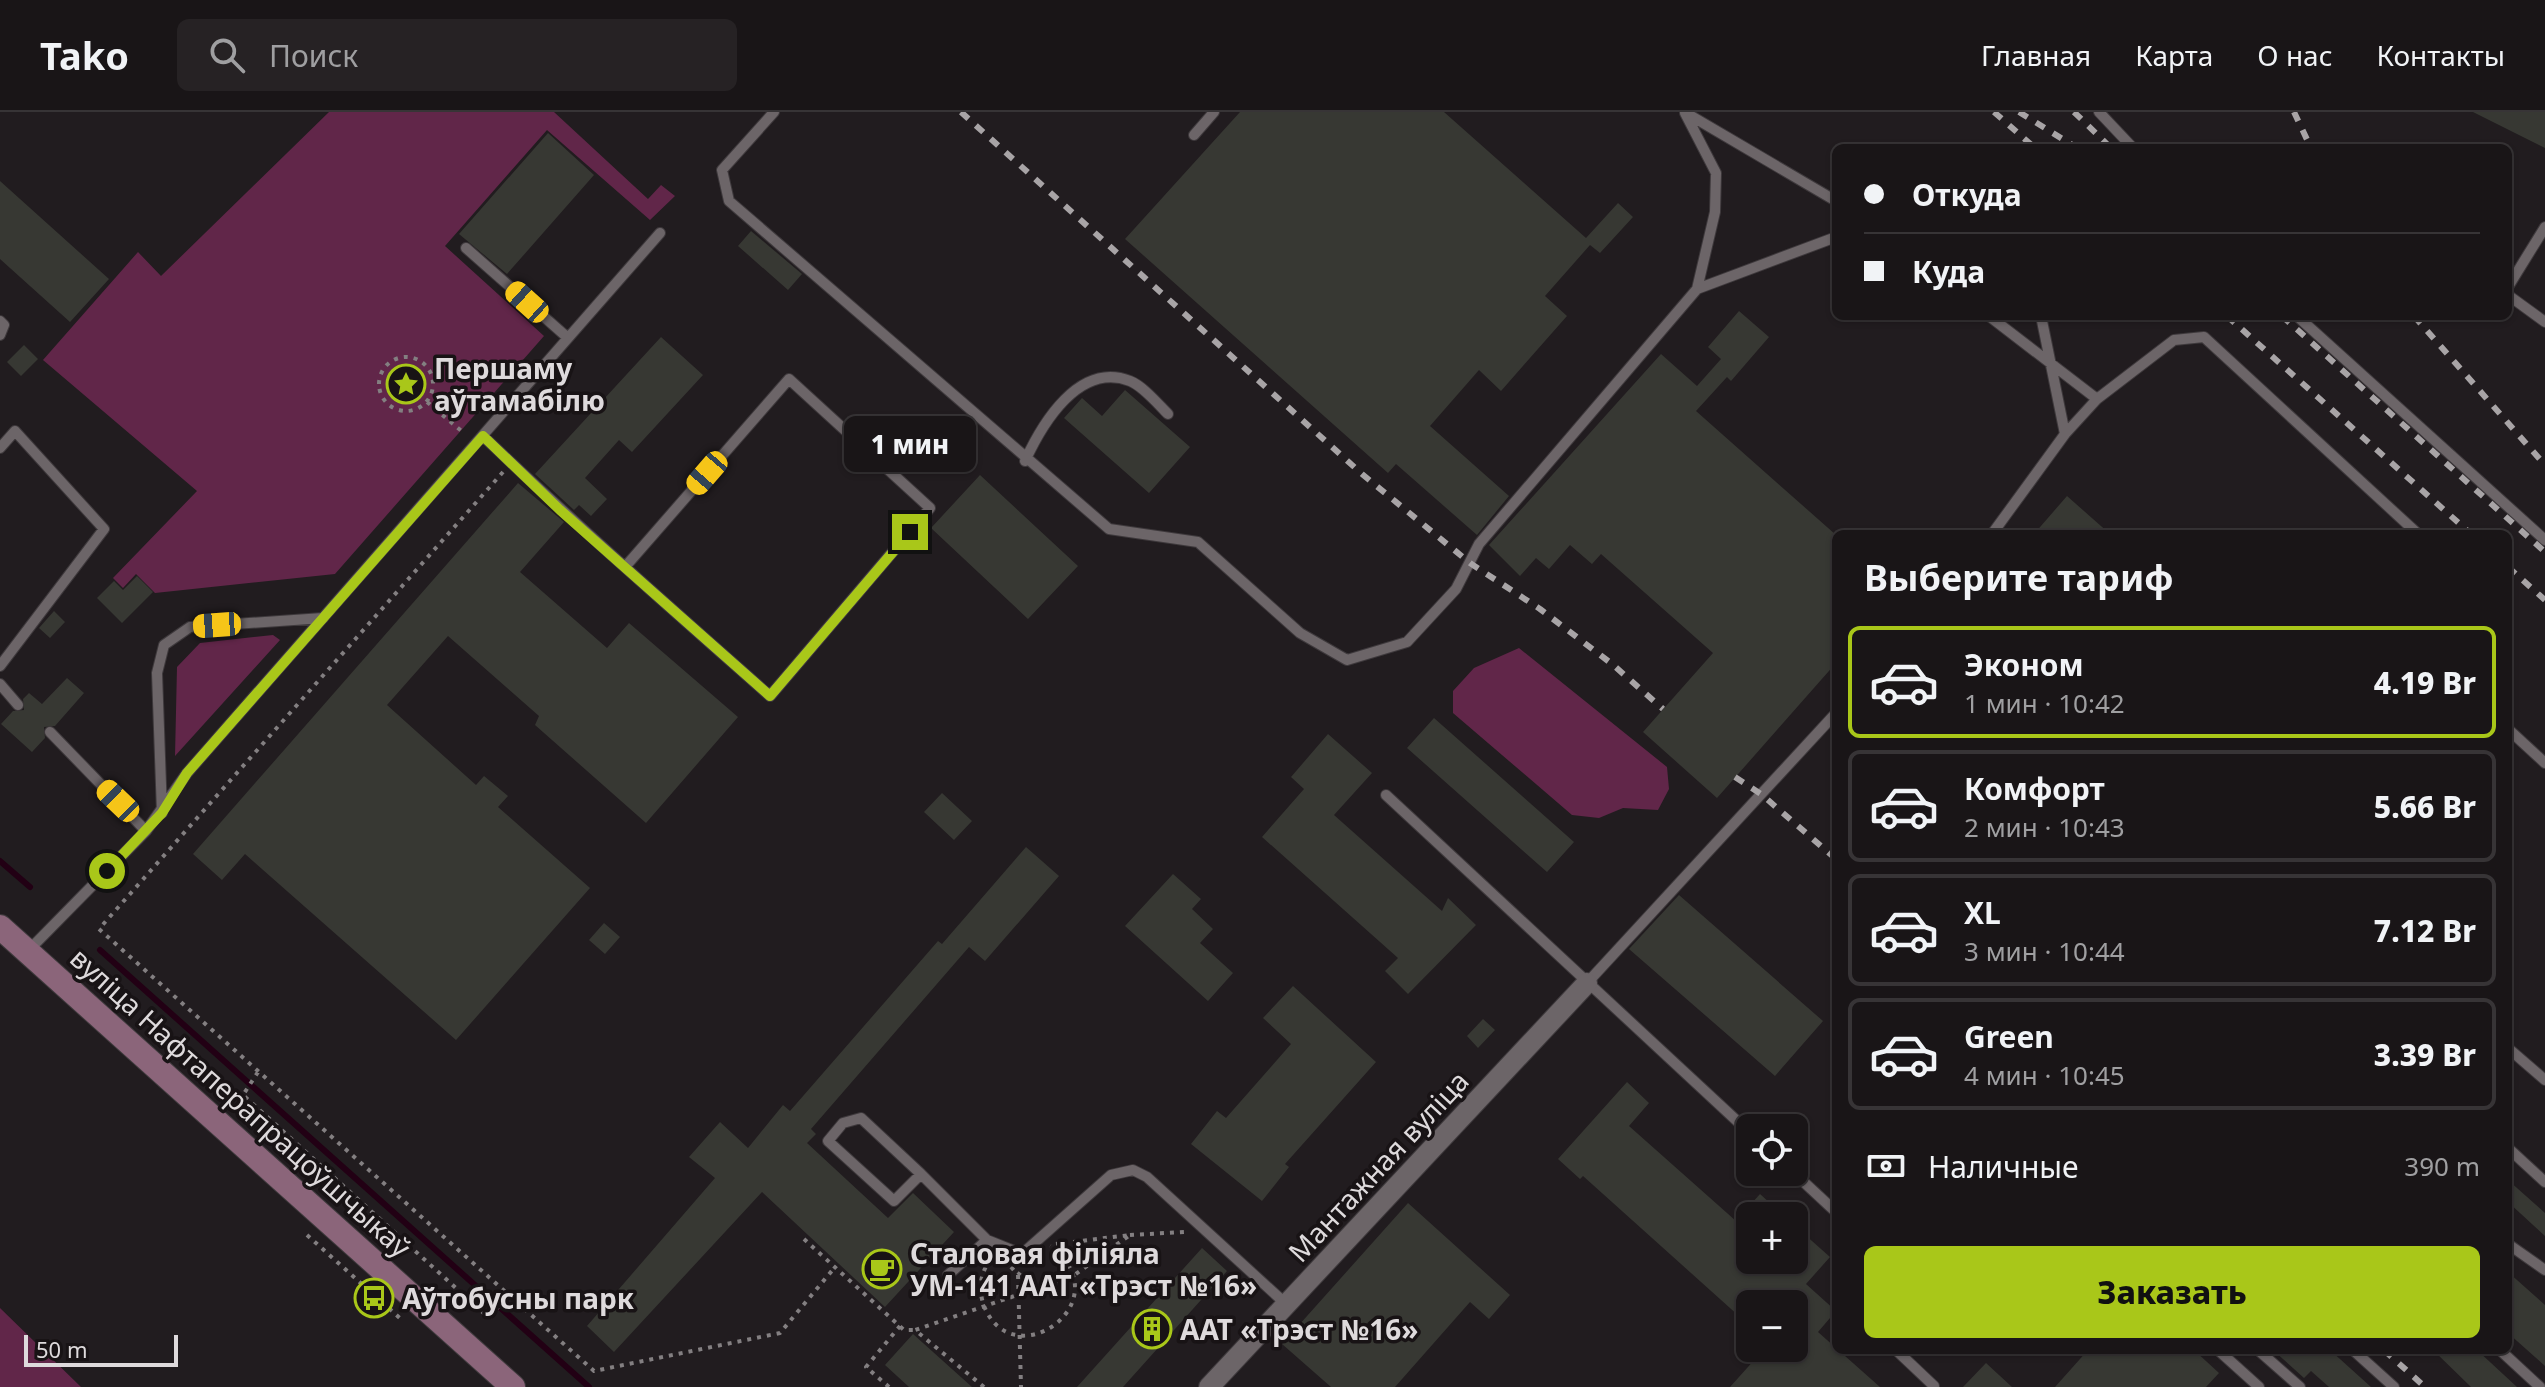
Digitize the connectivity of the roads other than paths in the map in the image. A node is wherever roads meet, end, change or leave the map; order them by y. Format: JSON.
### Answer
{"nodes":[{"id":1,"x":774,"y":112,"type":"edge"},
{"id":2,"x":1214,"y":112,"type":"edge"},
{"id":3,"x":1685,"y":112,"type":"edge"},
{"id":4,"x":2099,"y":112,"type":"edge"},
{"id":5,"x":1194,"y":135,"type":"dead end"},
{"id":6,"x":2129,"y":144,"type":"edge"},
{"id":7,"x":1832,"y":199,"type":"edge"},
{"id":8,"x":2545,"y":227,"type":"edge"},
{"id":9,"x":660,"y":233,"type":"dead end"},
{"id":10,"x":1832,"y":238,"type":"edge"},
{"id":11,"x":466,"y":248,"type":"dead end"},
{"id":12,"x":2512,"y":281,"type":"edge"},
{"id":13,"x":1697,"y":289,"type":"junction"},
{"id":14,"x":2512,"y":298,"type":"edge"},
{"id":15,"x":1994,"y":320,"type":"edge"},
{"id":16,"x":2042,"y":320,"type":"edge"},
{"id":17,"x":2301,"y":320,"type":"edge"},
{"id":18,"x":0,"y":321,"type":"edge"},
{"id":19,"x":2545,"y":322,"type":"edge"},
{"id":20,"x":0,"y":335,"type":"edge"},
{"id":21,"x":568,"y":338,"type":"junction"},
{"id":22,"x":2051,"y":366,"type":"junction"},
{"id":23,"x":2097,"y":399,"type":"junction"},
{"id":24,"x":1168,"y":414,"type":"dead end"},
{"id":25,"x":2065,"y":434,"type":"junction"},
{"id":26,"x":479,"y":440,"type":"junction"},
{"id":27,"x":0,"y":448,"type":"edge"},
{"id":28,"x":1025,"y":461,"type":"junction"},
{"id":29,"x":1995,"y":530,"type":"edge"},
{"id":30,"x":2414,"y":530,"type":"edge"},
{"id":31,"x":2545,"y":540,"type":"edge"},
{"id":32,"x":625,"y":567,"type":"junction"},
{"id":33,"x":323,"y":618,"type":"junction"},
{"id":34,"x":0,"y":666,"type":"edge"},
{"id":35,"x":0,"y":684,"type":"edge"},
{"id":36,"x":18,"y":705,"type":"dead end"},
{"id":37,"x":1832,"y":717,"type":"edge"},
{"id":38,"x":50,"y":732,"type":"dead end"},
{"id":39,"x":2512,"y":733,"type":"edge"},
{"id":40,"x":2545,"y":763,"type":"edge"},
{"id":41,"x":1386,"y":795,"type":"dead end"},
{"id":42,"x":162,"y":813,"type":"junction"},
{"id":43,"x":146,"y":831,"type":"junction"},
{"id":44,"x":0,"y":927,"type":"edge"},
{"id":45,"x":28,"y":951,"type":"junction"},
{"id":46,"x":1587,"y":983,"type":"junction"},
{"id":47,"x":2512,"y":1051,"type":"edge"},
{"id":48,"x":2545,"y":1080,"type":"edge"},
{"id":49,"x":1736,"y":1120,"type":"edge"},
{"id":50,"x":2512,"y":1152,"type":"edge"},
{"id":51,"x":921,"y":1174,"type":"junction"},
{"id":52,"x":2545,"y":1182,"type":"edge"},
{"id":53,"x":1808,"y":1186,"type":"edge"},
{"id":54,"x":1832,"y":1208,"type":"edge"},
{"id":55,"x":987,"y":1240,"type":"junction"},
{"id":56,"x":2512,"y":1247,"type":"edge"},
{"id":57,"x":2545,"y":1270,"type":"edge"},
{"id":58,"x":948,"y":1275,"type":"dead end"},
{"id":59,"x":1286,"y":1304,"type":"junction"},
{"id":60,"x":1900,"y":1354,"type":"edge"},
{"id":61,"x":2222,"y":1354,"type":"edge"},
{"id":62,"x":2263,"y":1354,"type":"edge"},
{"id":63,"x":2357,"y":1354,"type":"edge"},
{"id":64,"x":2504,"y":1354,"type":"edge"},
{"id":65,"x":1934,"y":1386,"type":"edge"},
{"id":66,"x":513,"y":1387,"type":"edge"},
{"id":67,"x":1209,"y":1387,"type":"edge"},
{"id":68,"x":2259,"y":1387,"type":"edge"},
{"id":69,"x":2300,"y":1387,"type":"edge"},
{"id":70,"x":2394,"y":1387,"type":"edge"},
{"id":71,"x":2540,"y":1387,"type":"edge"}],
"edges":[{"from":1,"to":28,"type":"lane"},
{"from":2,"to":5,"type":"lane"},
{"from":3,"to":7,"type":"lane"},
{"from":3,"to":13,"type":"lane"},
{"from":4,"to":6,"type":"lane"},
{"from":8,"to":12,"type":"lane"},
{"from":9,"to":21,"type":"lane"},
{"from":10,"to":13,"type":"lane"},
{"from":11,"to":21,"type":"lane"},
{"from":13,"to":28,"type":"lane"},
{"from":14,"to":19,"type":"lane"},
{"from":15,"to":22,"type":"lane"},
{"from":16,"to":22,"type":"lane"},
{"from":17,"to":31,"type":"lane"},
{"from":18,"to":20,"type":"lane"},
{"from":21,"to":26,"type":"lane"},
{"from":22,"to":23,"type":"lane"},
{"from":22,"to":25,"type":"lane"},
{"from":23,"to":25,"type":"lane"},
{"from":23,"to":30,"type":"lane"},
{"from":24,"to":28,"type":"lane"},
{"from":25,"to":29,"type":"lane"},
{"from":26,"to":32,"type":"lane"},
{"from":26,"to":33,"type":"lane"},
{"from":27,"to":34,"type":"lane"},
{"from":32,"to":32,"type":"lane"},
{"from":33,"to":42,"type":"lane"},
{"from":33,"to":42,"type":"lane"},
{"from":35,"to":36,"type":"lane"},
{"from":37,"to":46,"type":"lane"},
{"from":38,"to":43,"type":"lane"},
{"from":39,"to":40,"type":"lane"},
{"from":41,"to":46,"type":"lane"},
{"from":42,"to":43,"type":"lane"},
{"from":43,"to":45,"type":"lane"},
{"from":44,"to":45,"type":"main road","name":"вуліца Нафтаперапрацоўшчыкаў"},
{"from":45,"to":66,"type":"main road","name":"вуліца Нафтаперапрацоўшчыкаў"},
{"from":46,"to":49,"type":"lane"},
{"from":46,"to":59,"type":"street","name":"Мантажная вуліца"},
{"from":47,"to":48,"type":"lane"},
{"from":50,"to":52,"type":"lane"},
{"from":51,"to":51,"type":"lane"},
{"from":51,"to":55,"type":"lane"},
{"from":53,"to":54,"type":"lane"},
{"from":55,"to":58,"type":"lane"},
{"from":55,"to":59,"type":"lane"},
{"from":56,"to":57,"type":"lane"},
{"from":59,"to":67,"type":"street","name":"Мантажная вуліца"},
{"from":60,"to":65,"type":"lane"},
{"from":61,"to":68,"type":"lane"},
{"from":62,"to":69,"type":"lane"},
{"from":63,"to":70,"type":"lane"},
{"from":64,"to":71,"type":"lane"}]}
